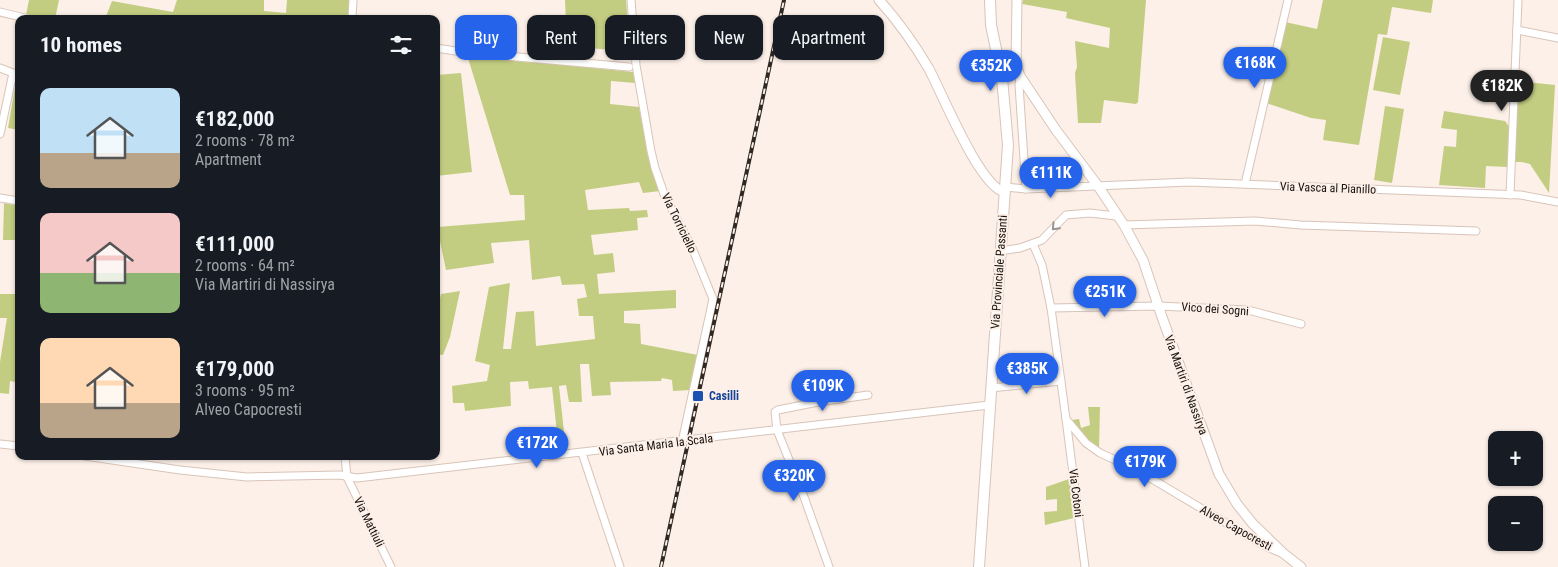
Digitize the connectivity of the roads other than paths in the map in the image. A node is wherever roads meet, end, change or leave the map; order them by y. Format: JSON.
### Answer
{"nodes":[{"id":1,"x":352,"y":0,"type":"edge"},
{"id":2,"x":631,"y":0,"type":"edge"},
{"id":3,"x":879,"y":0,"type":"edge"},
{"id":4,"x":990,"y":0,"type":"edge"},
{"id":5,"x":1017,"y":0,"type":"edge"},
{"id":6,"x":1288,"y":0,"type":"edge"},
{"id":7,"x":1518,"y":0,"type":"edge"},
{"id":8,"x":0,"y":12,"type":"edge"},
{"id":9,"x":352,"y":15,"type":"edge"},
{"id":10,"x":15,"y":16,"type":"edge"},
{"id":11,"x":1517,"y":30,"type":"junction"},
{"id":12,"x":1558,"y":38,"type":"edge"},
{"id":13,"x":440,"y":49,"type":"edge"},
{"id":14,"x":629,"y":67,"type":"dead end"},
{"id":15,"x":0,"y":68,"type":"edge"},
{"id":16,"x":1020,"y":76,"type":"junction"},
{"id":17,"x":0,"y":134,"type":"edge"},
{"id":18,"x":1245,"y":184,"type":"junction"},
{"id":19,"x":1098,"y":186,"type":"junction"},
{"id":20,"x":1005,"y":190,"type":"junction"},
{"id":21,"x":1026,"y":190,"type":"junction"},
{"id":22,"x":1510,"y":195,"type":"junction"},
{"id":23,"x":0,"y":198,"type":"edge"},
{"id":24,"x":15,"y":200,"type":"edge"},
{"id":25,"x":1558,"y":202,"type":"edge"},
{"id":26,"x":1116,"y":216,"type":"junction"},
{"id":27,"x":1124,"y":225,"type":"junction"},
{"id":28,"x":1476,"y":231,"type":"dead end"},
{"id":29,"x":1033,"y":244,"type":"junction"},
{"id":30,"x":1000,"y":251,"type":"junction"},
{"id":31,"x":1158,"y":306,"type":"junction"},
{"id":32,"x":1051,"y":308,"type":"junction"},
{"id":33,"x":1301,"y":324,"type":"dead end"},
{"id":34,"x":814,"y":379,"type":"dead end"},
{"id":35,"x":1061,"y":381,"type":"junction"},
{"id":36,"x":991,"y":388,"type":"junction"},
{"id":37,"x":868,"y":395,"type":"dead end"},
{"id":38,"x":818,"y":402,"type":"junction"},
{"id":39,"x":989,"y":405,"type":"junction"},
{"id":40,"x":1066,"y":419,"type":"junction"},
{"id":41,"x":778,"y":430,"type":"junction"},
{"id":42,"x":682,"y":442,"type":"junction"},
{"id":43,"x":0,"y":444,"type":"edge"},
{"id":44,"x":15,"y":446,"type":"edge"},
{"id":45,"x":582,"y":453,"type":"junction"},
{"id":46,"x":112,"y":460,"type":"edge"},
{"id":47,"x":345,"y":460,"type":"edge"},
{"id":48,"x":347,"y":477,"type":"junction"},
{"id":49,"x":1283,"y":553,"type":"junction"},
{"id":50,"x":391,"y":567,"type":"edge"},
{"id":51,"x":620,"y":567,"type":"edge"},
{"id":52,"x":829,"y":567,"type":"edge"},
{"id":53,"x":979,"y":567,"type":"edge"},
{"id":54,"x":1085,"y":567,"type":"edge"},
{"id":55,"x":1300,"y":567,"type":"edge"}],
"edges":[{"from":1,"to":9,"type":"street"},
{"from":2,"to":42,"type":"street","name":"Via Torriciello"},
{"from":3,"to":20,"type":"street"},
{"from":4,"to":20,"type":"main road","name":"Via Provinciale Passanti"},
{"from":5,"to":16,"type":"street","name":"Via Martiri di Nassirya"},
{"from":6,"to":18,"type":"street"},
{"from":7,"to":11,"type":"street"},
{"from":8,"to":10,"type":"street"},
{"from":11,"to":12,"type":"street"},
{"from":11,"to":22,"type":"street"},
{"from":13,"to":14,"type":"street"},
{"from":15,"to":17,"type":"street"},
{"from":16,"to":19,"type":"street","name":"Via Martiri di Nassirya"},
{"from":16,"to":21,"type":"street"},
{"from":18,"to":19,"type":"street","name":"Via Vasca al Pianillo"},
{"from":18,"to":22,"type":"street","name":"Via Vasca al Pianillo"},
{"from":19,"to":21,"type":"street","name":"Via Vasca al Pianillo"},
{"from":19,"to":26,"type":"street","name":"Via Martiri di Nassirya"},
{"from":20,"to":21,"type":"street","name":"Via Vasca al Pianillo"},
{"from":20,"to":30,"type":"main road","name":"Via Provinciale Passanti"},
{"from":22,"to":25,"type":"street","name":"Via Vasca al Pianillo"},
{"from":23,"to":24,"type":"street"},
{"from":26,"to":27,"type":"street","name":"Via Martiri di Nassirya"},
{"from":26,"to":29,"type":"street","one_way":true},
{"from":27,"to":28,"type":"street"},
{"from":27,"to":31,"type":"street","name":"Via Martiri di Nassirya"},
{"from":29,"to":30,"type":"street"},
{"from":29,"to":32,"type":"street"},
{"from":30,"to":36,"type":"main road","name":"Via Provinciale Passanti"},
{"from":31,"to":32,"type":"street","name":"Vico dei Sogni"},
{"from":31,"to":33,"type":"street","name":"Vico dei Sogni"},
{"from":31,"to":49,"type":"street","name":"Via Martiri di Nassirya"},
{"from":32,"to":35,"type":"street"},
{"from":34,"to":38,"type":"street"},
{"from":35,"to":36,"type":"street"},
{"from":35,"to":40,"type":"street"},
{"from":36,"to":39,"type":"main road","name":"Via Provinciale Passanti"},
{"from":37,"to":38,"type":"street"},
{"from":38,"to":41,"type":"street"},
{"from":39,"to":41,"type":"street","name":"Via Santa Maria la Scala"},
{"from":39,"to":53,"type":"main road","name":"Via Provinciale Passanti"},
{"from":40,"to":49,"type":"street","name":"Alveo Capocresti"},
{"from":40,"to":54,"type":"street","name":"Via Cotoni"},
{"from":41,"to":42,"type":"street","name":"Via Santa Maria la Scala"},
{"from":41,"to":52,"type":"street"},
{"from":42,"to":45,"type":"street","name":"Via Santa Maria la Scala"},
{"from":43,"to":44,"type":"street"},
{"from":45,"to":48,"type":"street","name":"Via Santa Maria la Scala"},
{"from":45,"to":51,"type":"street"},
{"from":46,"to":48,"type":"street","name":"Via Santa Maria la Scala"},
{"from":47,"to":48,"type":"street"},
{"from":48,"to":50,"type":"street","name":"Via Mattiuli"},
{"from":49,"to":55,"type":"street","name":"Via Martiri di Nassirya"}]}
